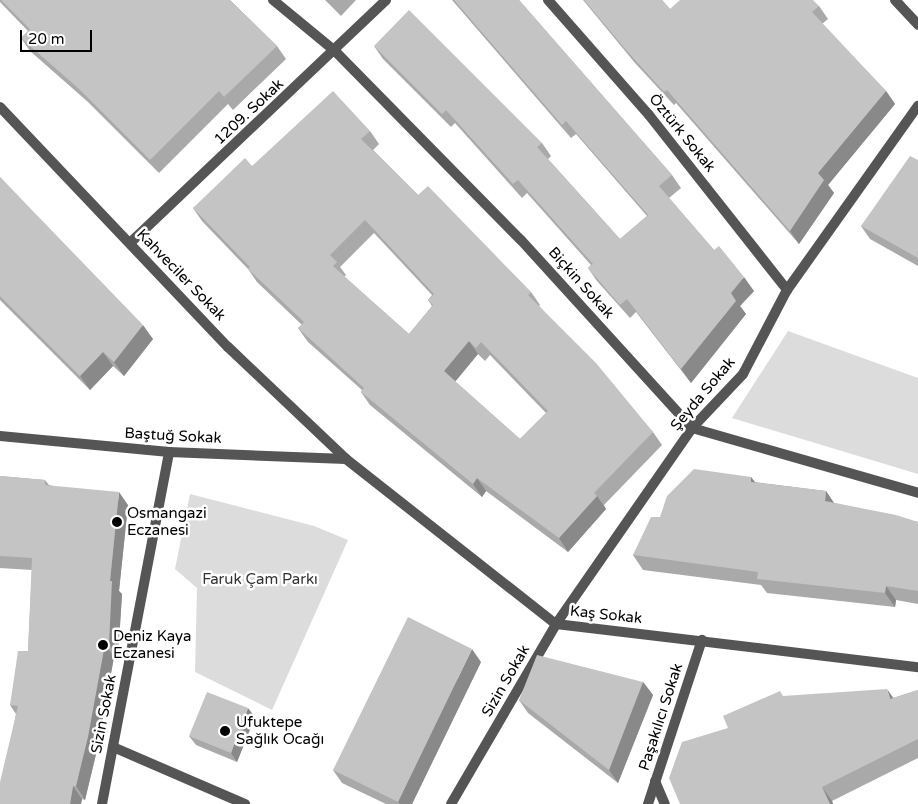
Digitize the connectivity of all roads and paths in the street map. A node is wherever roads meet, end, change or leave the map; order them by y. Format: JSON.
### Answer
{"nodes":[{"id":1,"x":273,"y":0,"type":"edge"},
{"id":2,"x":386,"y":0,"type":"edge"},
{"id":3,"x":548,"y":0,"type":"edge"},
{"id":4,"x":895,"y":0,"type":"edge"},
{"id":5,"x":918,"y":25,"type":"edge"},
{"id":6,"x":335,"y":51,"type":"junction"},
{"id":7,"x":918,"y":106,"type":"edge"},
{"id":8,"x":0,"y":107,"type":"edge"},
{"id":9,"x":130,"y":244,"type":"junction"},
{"id":10,"x":787,"y":290,"type":"junction"},
{"id":11,"x":692,"y":428,"type":"junction"},
{"id":12,"x":0,"y":436,"type":"edge"},
{"id":13,"x":168,"y":452,"type":"junction"},
{"id":14,"x":346,"y":459,"type":"junction"},
{"id":15,"x":918,"y":494,"type":"edge"},
{"id":16,"x":556,"y":624,"type":"junction"},
{"id":17,"x":702,"y":640,"type":"junction"},
{"id":18,"x":918,"y":667,"type":"edge"},
{"id":19,"x":113,"y":747,"type":"junction"},
{"id":20,"x":655,"y":780,"type":"junction"},
{"id":21,"x":102,"y":804,"type":"edge"},
{"id":22,"x":246,"y":804,"type":"edge"},
{"id":23,"x":452,"y":804,"type":"edge"},
{"id":24,"x":648,"y":804,"type":"edge"},
{"id":25,"x":665,"y":804,"type":"edge"}],
"edges":[{"from":1,"to":6,"type":"street","name":"Biçkin Sokak"},
{"from":2,"to":6,"type":"street","name":"1209. Sokak"},
{"from":3,"to":10,"type":"street","name":"Öztürk Sokak"},
{"from":4,"to":5,"type":"street"},
{"from":6,"to":9,"type":"street","name":"1209. Sokak"},
{"from":6,"to":11,"type":"street","name":"Biçkin Sokak"},
{"from":7,"to":10,"type":"street","name":"Şeyda Sokak"},
{"from":8,"to":9,"type":"street","name":"Kahveciler Sokak"},
{"from":9,"to":14,"type":"street","name":"Kahveciler Sokak"},
{"from":10,"to":11,"type":"street","name":"Şeyda Sokak"},
{"from":11,"to":15,"type":"street"},
{"from":11,"to":16,"type":"street","name":"Şeyda Sokak"},
{"from":12,"to":13,"type":"street","name":"Baştuğ Sokak"},
{"from":13,"to":14,"type":"street","name":"Baştuğ Sokak"},
{"from":13,"to":19,"type":"street","name":"Sizin Sokak"},
{"from":14,"to":16,"type":"street","name":"Kaş Sokak"},
{"from":16,"to":17,"type":"street","name":"Kaş Sokak"},
{"from":16,"to":23,"type":"street","name":"Sizin Sokak"},
{"from":17,"to":18,"type":"street","name":"Kaş Sokak"},
{"from":17,"to":20,"type":"street","name":"Paşakılıcı Sokak"},
{"from":19,"to":21,"type":"street","name":"Sizin Sokak"},
{"from":19,"to":22,"type":"street"},
{"from":20,"to":24,"type":"street","name":"Paşakılıcı Sokak"},
{"from":20,"to":25,"type":"street"}]}
